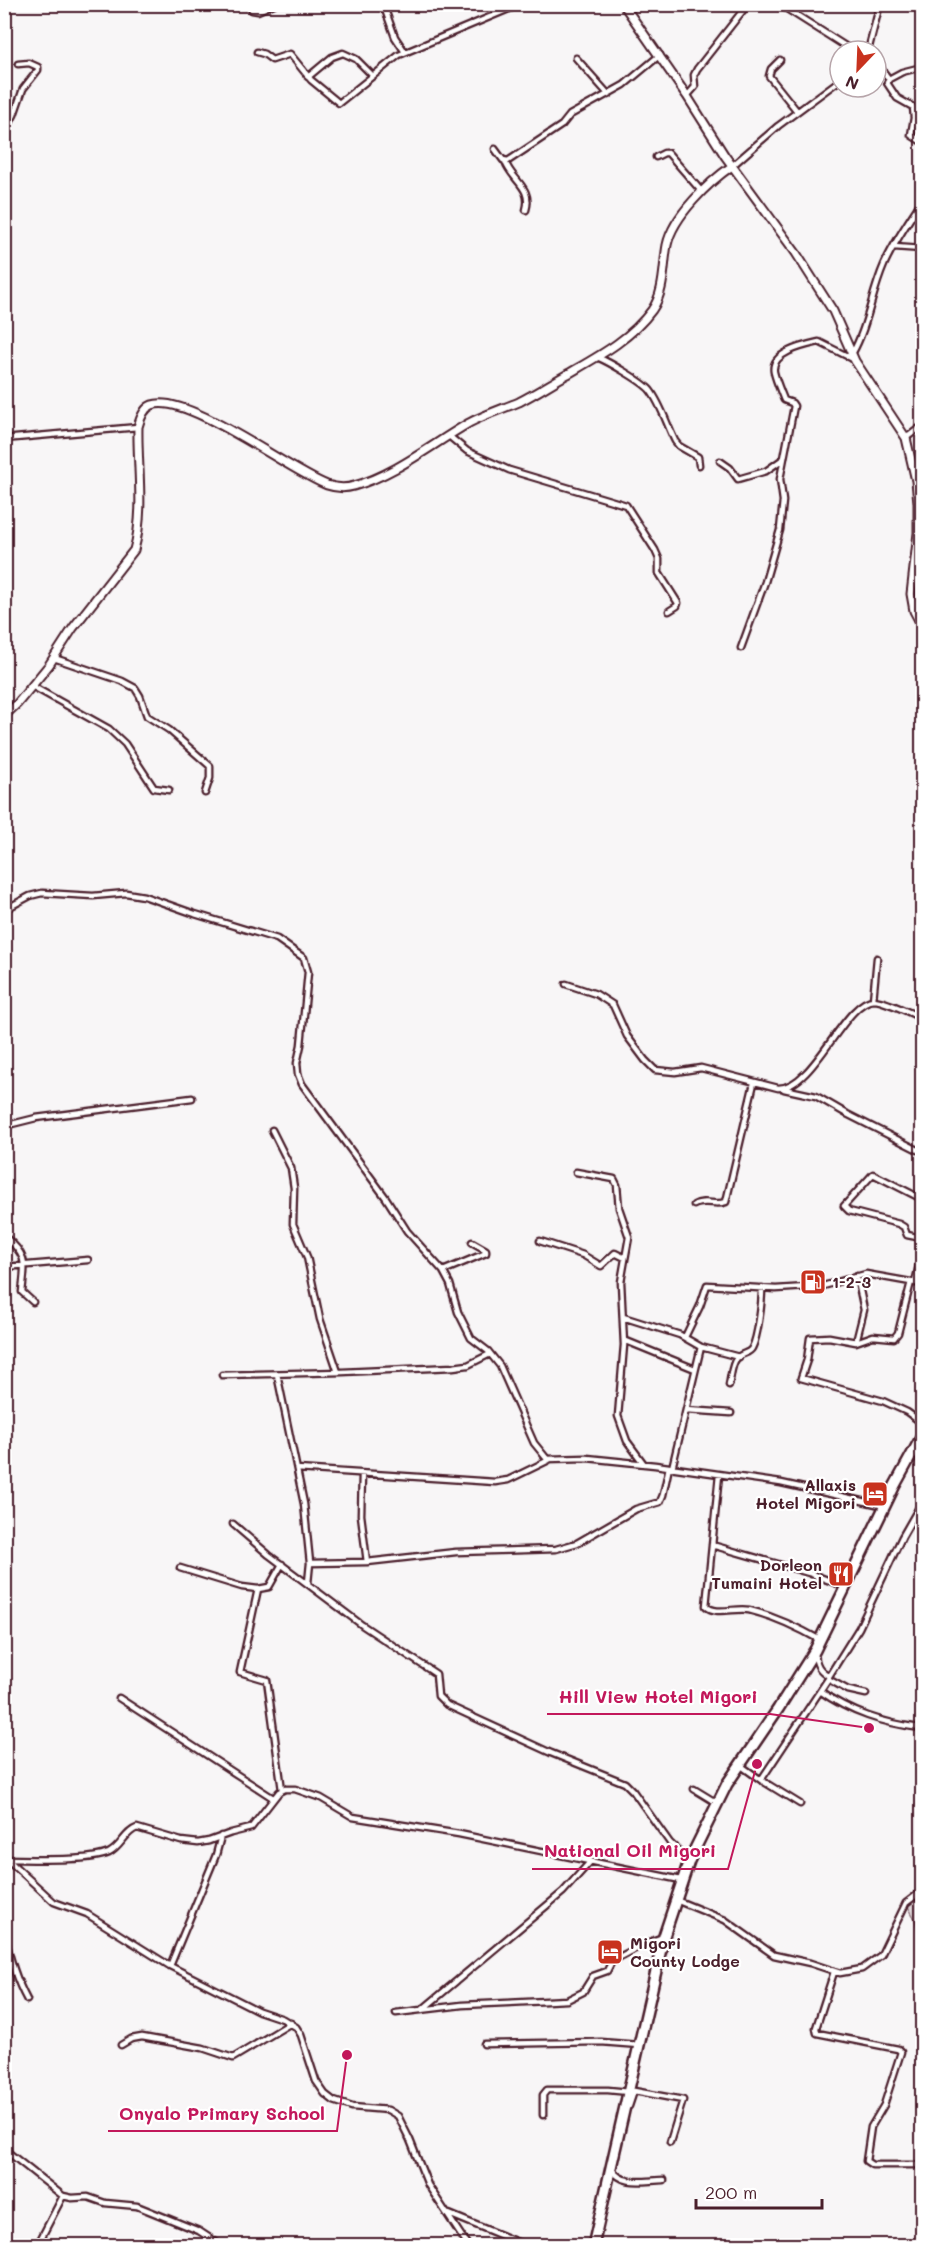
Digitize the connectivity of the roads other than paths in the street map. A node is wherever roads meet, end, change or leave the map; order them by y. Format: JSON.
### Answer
{"nodes":[{"id":1,"x":249,"y":4,"type":"edge"},
{"id":2,"x":274,"y":4,"type":"edge"},
{"id":3,"x":383,"y":4,"type":"edge"},
{"id":4,"x":521,"y":4,"type":"edge"},
{"id":5,"x":623,"y":4,"type":"edge"},
{"id":6,"x":747,"y":4,"type":"edge"},
{"id":7,"x":780,"y":4,"type":"edge"},
{"id":8,"x":880,"y":4,"type":"edge"},
{"id":9,"x":834,"y":39,"type":"edge"},
{"id":10,"x":871,"y":39,"type":"edge"},
{"id":11,"x":257,"y":52,"type":"dead end"},
{"id":12,"x":405,"y":52,"type":"junction"},
{"id":13,"x":660,"y":55,"type":"junction"},
{"id":14,"x":576,"y":58,"type":"dead end"},
{"id":15,"x":780,"y":60,"type":"dead end"},
{"id":16,"x":18,"y":64,"type":"dead end"},
{"id":17,"x":922,"y":67,"type":"edge"},
{"id":18,"x":372,"y":75,"type":"junction"},
{"id":19,"x":308,"y":77,"type":"junction"},
{"id":20,"x":889,"y":80,"type":"joint"},
{"id":21,"x":828,"y":89,"type":"edge"},
{"id":22,"x":609,"y":95,"type":"junction"},
{"id":23,"x":687,"y":96,"type":"junction"},
{"id":24,"x":797,"y":111,"type":"junction"},
{"id":25,"x":4,"y":134,"type":"edge"},
{"id":26,"x":922,"y":142,"type":"edge"},
{"id":27,"x":495,"y":149,"type":"dead end"},
{"id":28,"x":656,"y":157,"type":"dead end"},
{"id":29,"x":505,"y":161,"type":"junction"},
{"id":30,"x":732,"y":166,"type":"junction"},
{"id":31,"x":702,"y":192,"type":"junction"},
{"id":32,"x":922,"y":200,"type":"edge"},
{"id":33,"x":526,"y":210,"type":"dead end"},
{"id":34,"x":894,"y":247,"type":"junction"},
{"id":35,"x":922,"y":249,"type":"edge"},
{"id":36,"x":4,"y":311,"type":"edge"},
{"id":37,"x":4,"y":323,"type":"edge"},
{"id":38,"x":853,"y":356,"type":"junction"},
{"id":39,"x":597,"y":357,"type":"junction"},
{"id":40,"x":922,"y":426,"type":"edge"},
{"id":41,"x":138,"y":427,"type":"junction"},
{"id":42,"x":449,"y":436,"type":"junction"},
{"id":43,"x":906,"y":438,"type":"junction"},
{"id":44,"x":4,"y":439,"type":"edge"},
{"id":45,"x":783,"y":459,"type":"junction"},
{"id":46,"x":720,"y":461,"type":"dead end"},
{"id":47,"x":699,"y":465,"type":"dead end"},
{"id":48,"x":920,"y":516,"type":"edge"},
{"id":49,"x":669,"y":611,"type":"dead end"},
{"id":50,"x":922,"y":626,"type":"edge"},
{"id":51,"x":741,"y":648,"type":"dead end"},
{"id":52,"x":54,"y":658,"type":"junction"},
{"id":53,"x":32,"y":686,"type":"junction"},
{"id":54,"x":4,"y":716,"type":"edge"},
{"id":55,"x":169,"y":790,"type":"dead end"},
{"id":56,"x":205,"y":793,"type":"dead end"},
{"id":57,"x":4,"y":910,"type":"edge"},
{"id":58,"x":878,"y":958,"type":"dead end"},
{"id":59,"x":566,"y":984,"type":"dead end"},
{"id":60,"x":873,"y":1000,"type":"junction"},
{"id":61,"x":922,"y":1017,"type":"edge"},
{"id":62,"x":754,"y":1083,"type":"junction"},
{"id":63,"x":782,"y":1088,"type":"junction"},
{"id":64,"x":192,"y":1098,"type":"dead end"},
{"id":65,"x":4,"y":1126,"type":"edge"},
{"id":66,"x":272,"y":1130,"type":"dead end"},
{"id":67,"x":922,"y":1152,"type":"edge"},
{"id":68,"x":576,"y":1172,"type":"dead end"},
{"id":69,"x":922,"y":1199,"type":"edge"},
{"id":70,"x":694,"y":1205,"type":"dead end"},
{"id":71,"x":4,"y":1236,"type":"edge"},
{"id":72,"x":922,"y":1238,"type":"edge"},
{"id":73,"x":540,"y":1241,"type":"dead end"},
{"id":74,"x":472,"y":1242,"type":"dead end"},
{"id":75,"x":922,"y":1252,"type":"edge"},
{"id":76,"x":625,"y":1258,"type":"junction"},
{"id":77,"x":88,"y":1260,"type":"dead end"},
{"id":78,"x":26,"y":1265,"type":"junction"},
{"id":79,"x":4,"y":1267,"type":"edge"},
{"id":80,"x":443,"y":1271,"type":"junction"},
{"id":81,"x":857,"y":1276,"type":"junction"},
{"id":82,"x":913,"y":1283,"type":"junction"},
{"id":83,"x":922,"y":1284,"type":"edge"},
{"id":84,"x":762,"y":1288,"type":"junction"},
{"id":85,"x":33,"y":1302,"type":"dead end"},
{"id":86,"x":623,"y":1317,"type":"junction"},
{"id":87,"x":684,"y":1337,"type":"junction"},
{"id":88,"x":624,"y":1340,"type":"junction"},
{"id":89,"x":856,"y":1342,"type":"junction"},
{"id":90,"x":701,"y":1347,"type":"junction"},
{"id":91,"x":490,"y":1354,"type":"junction"},
{"id":92,"x":739,"y":1357,"type":"junction"},
{"id":93,"x":695,"y":1369,"type":"junction"},
{"id":94,"x":338,"y":1372,"type":"junction"},
{"id":95,"x":277,"y":1374,"type":"junction"},
{"id":96,"x":222,"y":1375,"type":"dead end"},
{"id":97,"x":729,"y":1385,"type":"dead end"},
{"id":98,"x":686,"y":1410,"type":"junction"},
{"id":99,"x":732,"y":1413,"type":"dead end"},
{"id":100,"x":922,"y":1423,"type":"edge"},
{"id":101,"x":922,"y":1436,"type":"edge"},
{"id":102,"x":549,"y":1460,"type":"junction"},
{"id":103,"x":644,"y":1464,"type":"junction"},
{"id":104,"x":670,"y":1468,"type":"junction"},
{"id":105,"x":297,"y":1469,"type":"junction"},
{"id":106,"x":362,"y":1474,"type":"junction"},
{"id":107,"x":719,"y":1475,"type":"junction"},
{"id":108,"x":922,"y":1502,"type":"edge"},
{"id":109,"x":885,"y":1506,"type":"junction"},
{"id":110,"x":233,"y":1524,"type":"dead end"},
{"id":111,"x":712,"y":1545,"type":"junction"},
{"id":112,"x":368,"y":1562,"type":"junction"},
{"id":113,"x":310,"y":1563,"type":"junction"},
{"id":114,"x":282,"y":1564,"type":"junction"},
{"id":115,"x":180,"y":1568,"type":"dead end"},
{"id":116,"x":308,"y":1583,"type":"junction"},
{"id":117,"x":846,"y":1587,"type":"junction"},
{"id":118,"x":258,"y":1589,"type":"junction"},
{"id":119,"x":820,"y":1640,"type":"junction"},
{"id":120,"x":815,"y":1650,"type":"junction"},
{"id":121,"x":829,"y":1678,"type":"junction"},
{"id":122,"x":820,"y":1691,"type":"junction"},
{"id":123,"x":866,"y":1694,"type":"dead end"},
{"id":124,"x":119,"y":1698,"type":"dead end"},
{"id":125,"x":920,"y":1728,"type":"dead end"},
{"id":126,"x":740,"y":1765,"type":"junction"},
{"id":127,"x":761,"y":1780,"type":"junction"},
{"id":128,"x":694,"y":1789,"type":"dead end"},
{"id":129,"x":282,"y":1790,"type":"junction"},
{"id":130,"x":273,"y":1797,"type":"junction"},
{"id":131,"x":718,"y":1800,"type":"junction"},
{"id":132,"x":800,"y":1804,"type":"dead end"},
{"id":133,"x":221,"y":1836,"type":"junction"},
{"id":134,"x":6,"y":1859,"type":"edge"},
{"id":135,"x":689,"y":1861,"type":"junction"},
{"id":136,"x":590,"y":1862,"type":"junction"},
{"id":137,"x":681,"y":1880,"type":"junction"},
{"id":138,"x":922,"y":1891,"type":"edge"},
{"id":139,"x":675,"y":1900,"type":"junction"},
{"id":140,"x":4,"y":1932,"type":"edge"},
{"id":141,"x":664,"y":1936,"type":"junction"},
{"id":142,"x":170,"y":1966,"type":"junction"},
{"id":143,"x":834,"y":1972,"type":"junction"},
{"id":144,"x":27,"y":2000,"type":"dead end"},
{"id":145,"x":421,"y":2010,"type":"junction"},
{"id":146,"x":396,"y":2013,"type":"dead end"},
{"id":147,"x":291,"y":2023,"type":"junction"},
{"id":148,"x":484,"y":2044,"type":"dead end"},
{"id":149,"x":121,"y":2045,"type":"dead end"},
{"id":150,"x":639,"y":2045,"type":"junction"},
{"id":151,"x":629,"y":2092,"type":"junction"},
{"id":152,"x":543,"y":2115,"type":"dead end"},
{"id":153,"x":670,"y":2142,"type":"dead end"},
{"id":154,"x":4,"y":2149,"type":"edge"},
{"id":155,"x":922,"y":2165,"type":"edge"},
{"id":156,"x":611,"y":2166,"type":"junction"},
{"id":157,"x":664,"y":2180,"type":"dead end"},
{"id":158,"x":63,"y":2196,"type":"junction"},
{"id":159,"x":449,"y":2214,"type":"junction"},
{"id":160,"x":38,"y":2244,"type":"edge"},
{"id":161,"x":222,"y":2246,"type":"edge"},
{"id":162,"x":468,"y":2246,"type":"edge"},
{"id":163,"x":527,"y":2246,"type":"edge"},
{"id":164,"x":593,"y":2246,"type":"edge"}],
"edges":[{"from":1,"to":2,"type":"street"},
{"from":3,"to":12,"type":"street"},
{"from":4,"to":12,"type":"street"},
{"from":5,"to":13,"type":"street"},
{"from":6,"to":23,"type":"street"},
{"from":7,"to":9,"type":"street"},
{"from":8,"to":10,"type":"street"},
{"from":11,"to":19,"type":"street"},
{"from":12,"to":18,"type":"street"},
{"from":13,"to":22,"type":"street"},
{"from":13,"to":23,"type":"street"},
{"from":14,"to":22,"type":"street"},
{"from":15,"to":24,"type":"street"},
{"from":16,"to":25,"type":"street"},
{"from":17,"to":20,"type":"street"},
{"from":18,"to":19,"type":"street"},
{"from":18,"to":19,"type":"street"},
{"from":20,"to":26,"type":"street"},
{"from":21,"to":24,"type":"street"},
{"from":22,"to":29,"type":"street"},
{"from":23,"to":30,"type":"street"},
{"from":24,"to":30,"type":"street"},
{"from":27,"to":29,"type":"street"},
{"from":28,"to":31,"type":"street"},
{"from":29,"to":33,"type":"street"},
{"from":30,"to":31,"type":"street"},
{"from":30,"to":38,"type":"street"},
{"from":31,"to":39,"type":"street"},
{"from":32,"to":34,"type":"street"},
{"from":34,"to":35,"type":"street"},
{"from":34,"to":38,"type":"street"},
{"from":36,"to":37,"type":"street"},
{"from":38,"to":43,"type":"street"},
{"from":38,"to":45,"type":"street"},
{"from":39,"to":42,"type":"street"},
{"from":39,"to":47,"type":"street"},
{"from":40,"to":43,"type":"street"},
{"from":41,"to":42,"type":"street"},
{"from":41,"to":44,"type":"street"},
{"from":41,"to":52,"type":"street"},
{"from":42,"to":49,"type":"street"},
{"from":43,"to":48,"type":"street"},
{"from":45,"to":46,"type":"street"},
{"from":45,"to":51,"type":"street"},
{"from":48,"to":50,"type":"street"},
{"from":52,"to":53,"type":"street"},
{"from":52,"to":56,"type":"street"},
{"from":53,"to":54,"type":"street"},
{"from":53,"to":55,"type":"street"},
{"from":57,"to":80,"type":"street"},
{"from":58,"to":60,"type":"street"},
{"from":59,"to":62,"type":"street"},
{"from":60,"to":61,"type":"street"},
{"from":60,"to":63,"type":"street"},
{"from":62,"to":63,"type":"street"},
{"from":62,"to":70,"type":"street"},
{"from":63,"to":67,"type":"street"},
{"from":64,"to":65,"type":"street"},
{"from":66,"to":94,"type":"street"},
{"from":68,"to":76,"type":"street"},
{"from":69,"to":72,"type":"street"},
{"from":71,"to":78,"type":"street"},
{"from":73,"to":76,"type":"street"},
{"from":74,"to":80,"type":"street"},
{"from":75,"to":82,"type":"street"},
{"from":76,"to":86,"type":"street"},
{"from":77,"to":78,"type":"street"},
{"from":78,"to":79,"type":"street"},
{"from":78,"to":85,"type":"street"},
{"from":80,"to":91,"type":"street"},
{"from":81,"to":82,"type":"street"},
{"from":81,"to":84,"type":"street"},
{"from":81,"to":89,"type":"street"},
{"from":82,"to":83,"type":"street"},
{"from":82,"to":89,"type":"street"},
{"from":84,"to":87,"type":"street"},
{"from":84,"to":92,"type":"street"},
{"from":86,"to":87,"type":"street"},
{"from":86,"to":88,"type":"street"},
{"from":87,"to":90,"type":"street"},
{"from":88,"to":93,"type":"street"},
{"from":88,"to":103,"type":"street"},
{"from":89,"to":100,"type":"street"},
{"from":90,"to":92,"type":"street"},
{"from":90,"to":93,"type":"street"},
{"from":91,"to":94,"type":"street"},
{"from":91,"to":102,"type":"street"},
{"from":92,"to":97,"type":"street"},
{"from":93,"to":98,"type":"street"},
{"from":94,"to":95,"type":"street"},
{"from":95,"to":96,"type":"street"},
{"from":95,"to":105,"type":"street"},
{"from":98,"to":99,"type":"street"},
{"from":98,"to":104,"type":"street"},
{"from":101,"to":109,"type":"highway"},
{"from":102,"to":103,"type":"street"},
{"from":102,"to":106,"type":"street"},
{"from":103,"to":104,"type":"street"},
{"from":104,"to":107,"type":"street"},
{"from":104,"to":112,"type":"street"},
{"from":105,"to":106,"type":"street"},
{"from":105,"to":113,"type":"street"},
{"from":106,"to":112,"type":"street"},
{"from":107,"to":109,"type":"street"},
{"from":107,"to":111,"type":"street"},
{"from":108,"to":121,"type":"street"},
{"from":109,"to":117,"type":"highway"},
{"from":110,"to":114,"type":"street"},
{"from":111,"to":117,"type":"street"},
{"from":111,"to":119,"type":"street"},
{"from":112,"to":113,"type":"street"},
{"from":113,"to":116,"type":"street"},
{"from":114,"to":116,"type":"street"},
{"from":114,"to":118,"type":"street"},
{"from":115,"to":118,"type":"street"},
{"from":116,"to":135,"type":"street"},
{"from":117,"to":119,"type":"highway"},
{"from":118,"to":129,"type":"street"},
{"from":119,"to":120,"type":"highway"},
{"from":120,"to":121,"type":"street"},
{"from":120,"to":126,"type":"highway"},
{"from":121,"to":122,"type":"street"},
{"from":121,"to":123,"type":"street"},
{"from":122,"to":125,"type":"street"},
{"from":122,"to":127,"type":"street"},
{"from":124,"to":130,"type":"street"},
{"from":126,"to":127,"type":"street"},
{"from":126,"to":131,"type":"highway"},
{"from":127,"to":132,"type":"street"},
{"from":128,"to":131,"type":"street"},
{"from":129,"to":130,"type":"street"},
{"from":129,"to":136,"type":"street"},
{"from":130,"to":133,"type":"street"},
{"from":131,"to":135,"type":"highway"},
{"from":133,"to":134,"type":"street"},
{"from":133,"to":142,"type":"street"},
{"from":134,"to":142,"type":"street"},
{"from":135,"to":137,"type":"highway"},
{"from":136,"to":137,"type":"street"},
{"from":136,"to":145,"type":"street"},
{"from":137,"to":139,"type":"highway"},
{"from":138,"to":143,"type":"street"},
{"from":139,"to":141,"type":"highway"},
{"from":139,"to":143,"type":"street"},
{"from":140,"to":144,"type":"street"},
{"from":141,"to":145,"type":"street"},
{"from":141,"to":150,"type":"highway"},
{"from":142,"to":147,"type":"street"},
{"from":143,"to":155,"type":"street"},
{"from":145,"to":146,"type":"street"},
{"from":147,"to":149,"type":"street"},
{"from":147,"to":159,"type":"street"},
{"from":148,"to":150,"type":"street"},
{"from":150,"to":151,"type":"highway"},
{"from":151,"to":152,"type":"street"},
{"from":151,"to":156,"type":"highway"},
{"from":153,"to":156,"type":"street"},
{"from":154,"to":158,"type":"street"},
{"from":156,"to":157,"type":"street"},
{"from":156,"to":164,"type":"highway"},
{"from":158,"to":160,"type":"street"},
{"from":158,"to":161,"type":"street"},
{"from":159,"to":162,"type":"street"},
{"from":159,"to":163,"type":"street"}]}
